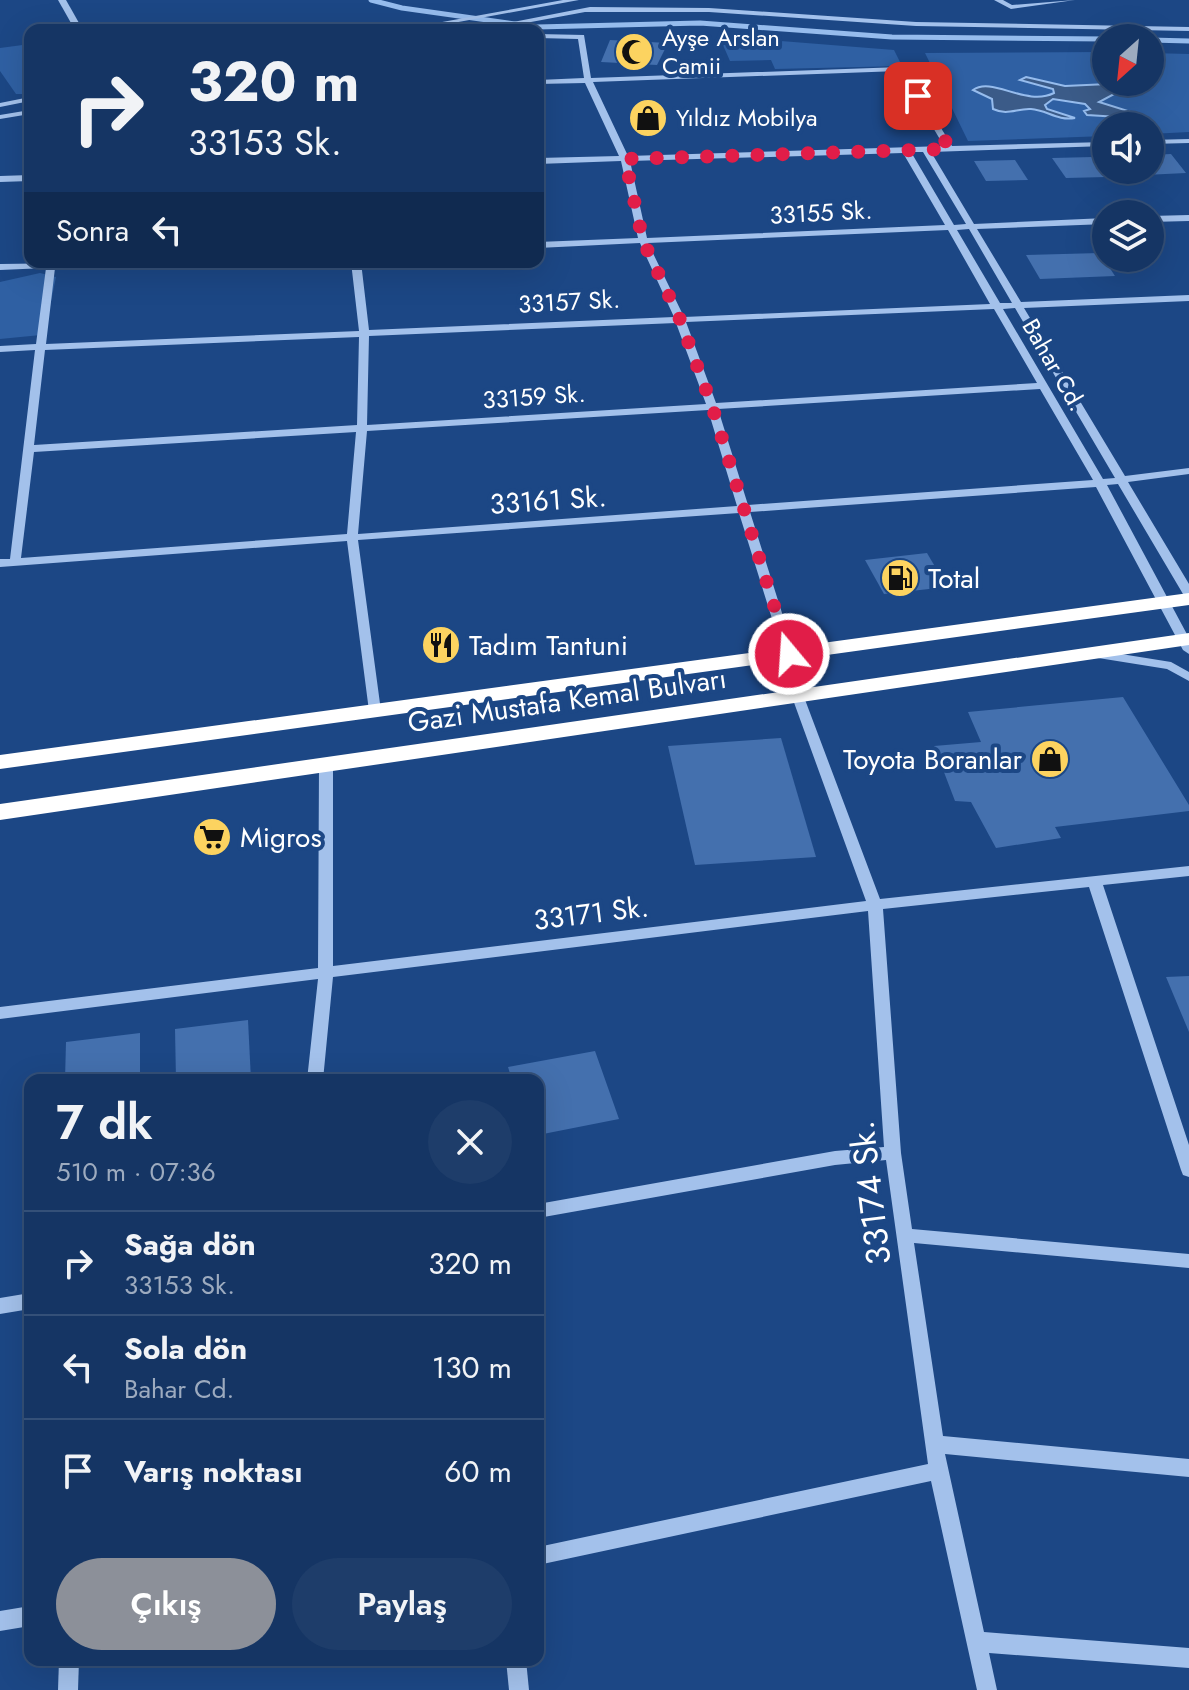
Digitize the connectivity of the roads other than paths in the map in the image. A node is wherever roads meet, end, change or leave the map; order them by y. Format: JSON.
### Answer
{"nodes":[{"id":1,"x":62,"y":0,"type":"edge"},
{"id":2,"x":501,"y":0,"type":"edge"},
{"id":3,"x":575,"y":0,"type":"edge"},
{"id":4,"x":636,"y":0,"type":"edge"},
{"id":5,"x":998,"y":0,"type":"edge"},
{"id":6,"x":1071,"y":0,"type":"edge"},
{"id":7,"x":524,"y":10,"type":"junction"},
{"id":8,"x":584,"y":10,"type":"junction"},
{"id":9,"x":76,"y":24,"type":"edge"},
{"id":10,"x":442,"y":24,"type":"edge"},
{"id":11,"x":510,"y":24,"type":"edge"},
{"id":12,"x":1189,"y":29,"type":"edge"},
{"id":13,"x":544,"y":36,"type":"edge"},
{"id":14,"x":588,"y":80,"type":"junction"},
{"id":15,"x":544,"y":82,"type":"edge"},
{"id":16,"x":24,"y":100,"type":"edge"},
{"id":17,"x":0,"y":105,"type":"edge"},
{"id":18,"x":24,"y":113,"type":"edge"},
{"id":19,"x":0,"y":117,"type":"edge"},
{"id":20,"x":1189,"y":141,"type":"edge"},
{"id":21,"x":1164,"y":142,"type":"edge"},
{"id":22,"x":1092,"y":144,"type":"edge"},
{"id":23,"x":950,"y":149,"type":"junction"},
{"id":24,"x":926,"y":150,"type":"junction"},
{"id":25,"x":906,"y":151,"type":"junction"},
{"id":26,"x":625,"y":159,"type":"junction"},
{"id":27,"x":544,"y":161,"type":"edge"},
{"id":28,"x":24,"y":178,"type":"edge"},
{"id":29,"x":0,"y":179,"type":"edge"},
{"id":30,"x":1189,"y":218,"type":"edge"},
{"id":31,"x":1164,"y":219,"type":"edge"},
{"id":32,"x":1092,"y":222,"type":"edge"},
{"id":33,"x":971,"y":226,"type":"junction"},
{"id":34,"x":952,"y":227,"type":"junction"},
{"id":35,"x":643,"y":241,"type":"junction"},
{"id":36,"x":544,"y":245,"type":"edge"},
{"id":37,"x":24,"y":266,"type":"edge"},
{"id":38,"x":1,"y":268,"type":"edge"},
{"id":39,"x":50,"y":268,"type":"edge"},
{"id":40,"x":357,"y":268,"type":"edge"},
{"id":41,"x":1189,"y":298,"type":"edge"},
{"id":42,"x":997,"y":304,"type":"junction"},
{"id":43,"x":1017,"y":304,"type":"junction"},
{"id":44,"x":679,"y":317,"type":"junction"},
{"id":45,"x":364,"y":332,"type":"junction"},
{"id":46,"x":41,"y":347,"type":"junction"},
{"id":47,"x":0,"y":349,"type":"edge"},
{"id":48,"x":1042,"y":386,"type":"junction"},
{"id":49,"x":712,"y":406,"type":"junction"},
{"id":50,"x":362,"y":428,"type":"junction"},
{"id":51,"x":28,"y":449,"type":"junction"},
{"id":52,"x":1189,"y":471,"type":"edge"},
{"id":53,"x":1122,"y":480,"type":"junction"},
{"id":54,"x":1100,"y":483,"type":"junction"},
{"id":55,"x":743,"y":510,"type":"junction"},
{"id":56,"x":352,"y":537,"type":"junction"},
{"id":57,"x":15,"y":562,"type":"junction"},
{"id":58,"x":0,"y":563,"type":"edge"},
{"id":59,"x":1189,"y":596,"type":"edge"},
{"id":60,"x":1163,"y":603,"type":"junction"},
{"id":61,"x":1187,"y":643,"type":"edge"},
{"id":62,"x":1091,"y":653,"type":"junction"},
{"id":63,"x":789,"y":654,"type":"junction"},
{"id":64,"x":1189,"y":677,"type":"edge"},
{"id":65,"x":798,"y":697,"type":"junction"},
{"id":66,"x":375,"y":711,"type":"junction"},
{"id":67,"x":0,"y":762,"type":"edge"},
{"id":68,"x":326,"y":765,"type":"junction"},
{"id":69,"x":0,"y":812,"type":"edge"},
{"id":70,"x":1189,"y":871,"type":"edge"},
{"id":71,"x":1094,"y":881,"type":"junction"},
{"id":72,"x":875,"y":905,"type":"junction"},
{"id":73,"x":326,"y":971,"type":"junction"},
{"id":74,"x":0,"y":1013,"type":"edge"},
{"id":75,"x":316,"y":1074,"type":"edge"},
{"id":76,"x":893,"y":1153,"type":"junction"},
{"id":77,"x":1189,"y":1170,"type":"edge"},
{"id":78,"x":544,"y":1210,"type":"edge"},
{"id":79,"x":905,"y":1235,"type":"junction"},
{"id":80,"x":1189,"y":1261,"type":"edge"},
{"id":81,"x":24,"y":1302,"type":"edge"},
{"id":82,"x":0,"y":1306,"type":"edge"},
{"id":83,"x":934,"y":1444,"type":"junction"},
{"id":84,"x":1189,"y":1468,"type":"edge"},
{"id":85,"x":938,"y":1471,"type":"junction"},
{"id":86,"x":544,"y":1555,"type":"edge"},
{"id":87,"x":24,"y":1617,"type":"edge"},
{"id":88,"x":0,"y":1621,"type":"edge"},
{"id":89,"x":977,"y":1642,"type":"junction"},
{"id":90,"x":1189,"y":1658,"type":"edge"},
{"id":91,"x":69,"y":1666,"type":"edge"},
{"id":92,"x":517,"y":1666,"type":"edge"},
{"id":93,"x":68,"y":1690,"type":"edge"},
{"id":94,"x":519,"y":1690,"type":"edge"},
{"id":95,"x":987,"y":1690,"type":"edge"}],
"edges":[{"from":1,"to":9,"type":"street"},
{"from":2,"to":7,"type":"street"},
{"from":3,"to":7,"type":"street"},
{"from":4,"to":8,"type":"street"},
{"from":5,"to":6,"type":"street"},
{"from":7,"to":10,"type":"street"},
{"from":8,"to":11,"type":"street"},
{"from":8,"to":12,"type":"street"},
{"from":13,"to":14,"type":"street"},
{"from":14,"to":15,"type":"street"},
{"from":14,"to":23,"type":"street"},
{"from":14,"to":26,"type":"street"},
{"from":16,"to":17,"type":"street"},
{"from":18,"to":19,"type":"street"},
{"from":20,"to":21,"type":"street"},
{"from":22,"to":23,"type":"street"},
{"from":23,"to":24,"type":"street"},
{"from":24,"to":25,"type":"street"},
{"from":24,"to":33,"type":"street","name":"Bahar Cd."},
{"from":25,"to":26,"type":"street"},
{"from":25,"to":34,"type":"street","name":"Bahar Cd."},
{"from":26,"to":27,"type":"street"},
{"from":26,"to":35,"type":"street"},
{"from":28,"to":29,"type":"street"},
{"from":30,"to":31,"type":"street"},
{"from":32,"to":33,"type":"street","name":"33155 Sk."},
{"from":33,"to":34,"type":"street","name":"33155 Sk."},
{"from":33,"to":43,"type":"street","name":"Bahar Cd."},
{"from":34,"to":35,"type":"street","name":"33155 Sk."},
{"from":34,"to":42,"type":"street","name":"Bahar Cd."},
{"from":35,"to":36,"type":"street","name":"33155 Sk."},
{"from":35,"to":44,"type":"street"},
{"from":37,"to":38,"type":"street"},
{"from":39,"to":46,"type":"street"},
{"from":40,"to":45,"type":"street"},
{"from":41,"to":43,"type":"street","name":"33157 Sk."},
{"from":42,"to":43,"type":"street","name":"33157 Sk."},
{"from":42,"to":44,"type":"street","name":"33157 Sk."},
{"from":42,"to":48,"type":"street","name":"Bahar Cd."},
{"from":43,"to":53,"type":"street","name":"Bahar Cd."},
{"from":44,"to":45,"type":"street","name":"33157 Sk."},
{"from":44,"to":49,"type":"street"},
{"from":45,"to":46,"type":"street","name":"33157 Sk."},
{"from":45,"to":50,"type":"street"},
{"from":46,"to":47,"type":"street","name":"33157 Sk."},
{"from":46,"to":51,"type":"street"},
{"from":48,"to":49,"type":"street","name":"33159 Sk."},
{"from":48,"to":54,"type":"street","name":"Bahar Cd."},
{"from":49,"to":50,"type":"street","name":"33159 Sk."},
{"from":49,"to":55,"type":"street"},
{"from":50,"to":51,"type":"street","name":"33159 Sk."},
{"from":50,"to":56,"type":"street"},
{"from":51,"to":57,"type":"street"},
{"from":52,"to":53,"type":"street","name":"33161 Sk."},
{"from":53,"to":54,"type":"street","name":"33161 Sk."},
{"from":53,"to":59,"type":"street","name":"Bahar Cd."},
{"from":54,"to":55,"type":"street","name":"33161 Sk."},
{"from":54,"to":60,"type":"street","name":"Bahar Cd."},
{"from":55,"to":56,"type":"street","name":"33161 Sk."},
{"from":55,"to":63,"type":"street"},
{"from":56,"to":57,"type":"street","name":"33161 Sk."},
{"from":56,"to":66,"type":"street"},
{"from":57,"to":58,"type":"street","name":"33161 Sk."},
{"from":59,"to":60,"type":"highway","name":"Gazi Mustafa Kemal Bulvarı"},
{"from":60,"to":61,"type":"street","name":"Bahar Cd."},
{"from":60,"to":63,"type":"highway","name":"Gazi Mustafa Kemal Bulvarı"},
{"from":61,"to":62,"type":"highway","name":"Gazi Mustafa Kemal Bulvarı"},
{"from":62,"to":64,"type":"street"},
{"from":62,"to":65,"type":"highway","name":"Gazi Mustafa Kemal Bulvarı"},
{"from":63,"to":66,"type":"highway","name":"Gazi Mustafa Kemal Bulvarı"},
{"from":65,"to":68,"type":"highway","name":"Gazi Mustafa Kemal Bulvarı"},
{"from":65,"to":72,"type":"street","name":"33174 Sk."},
{"from":66,"to":67,"type":"highway","name":"Gazi Mustafa Kemal Bulvarı"},
{"from":68,"to":69,"type":"highway","name":"Gazi Mustafa Kemal Bulvarı"},
{"from":68,"to":73,"type":"street"},
{"from":70,"to":71,"type":"street","name":"33171 Sk."},
{"from":71,"to":72,"type":"street","name":"33171 Sk."},
{"from":71,"to":77,"type":"street"},
{"from":72,"to":73,"type":"street","name":"33171 Sk."},
{"from":72,"to":76,"type":"street","name":"33174 Sk."},
{"from":73,"to":74,"type":"street","name":"33171 Sk."},
{"from":73,"to":75,"type":"street"},
{"from":76,"to":78,"type":"street"},
{"from":76,"to":79,"type":"street","name":"33174 Sk."},
{"from":79,"to":80,"type":"street"},
{"from":79,"to":83,"type":"street","name":"33174 Sk."},
{"from":81,"to":82,"type":"street"},
{"from":83,"to":84,"type":"street"},
{"from":83,"to":85,"type":"street","name":"33174 Sk."},
{"from":85,"to":86,"type":"street"},
{"from":85,"to":89,"type":"street","name":"33174 Sk."},
{"from":87,"to":88,"type":"street"},
{"from":89,"to":90,"type":"street"},
{"from":89,"to":95,"type":"street","name":"33174 Sk."},
{"from":91,"to":93,"type":"street"},
{"from":92,"to":94,"type":"street"}]}
